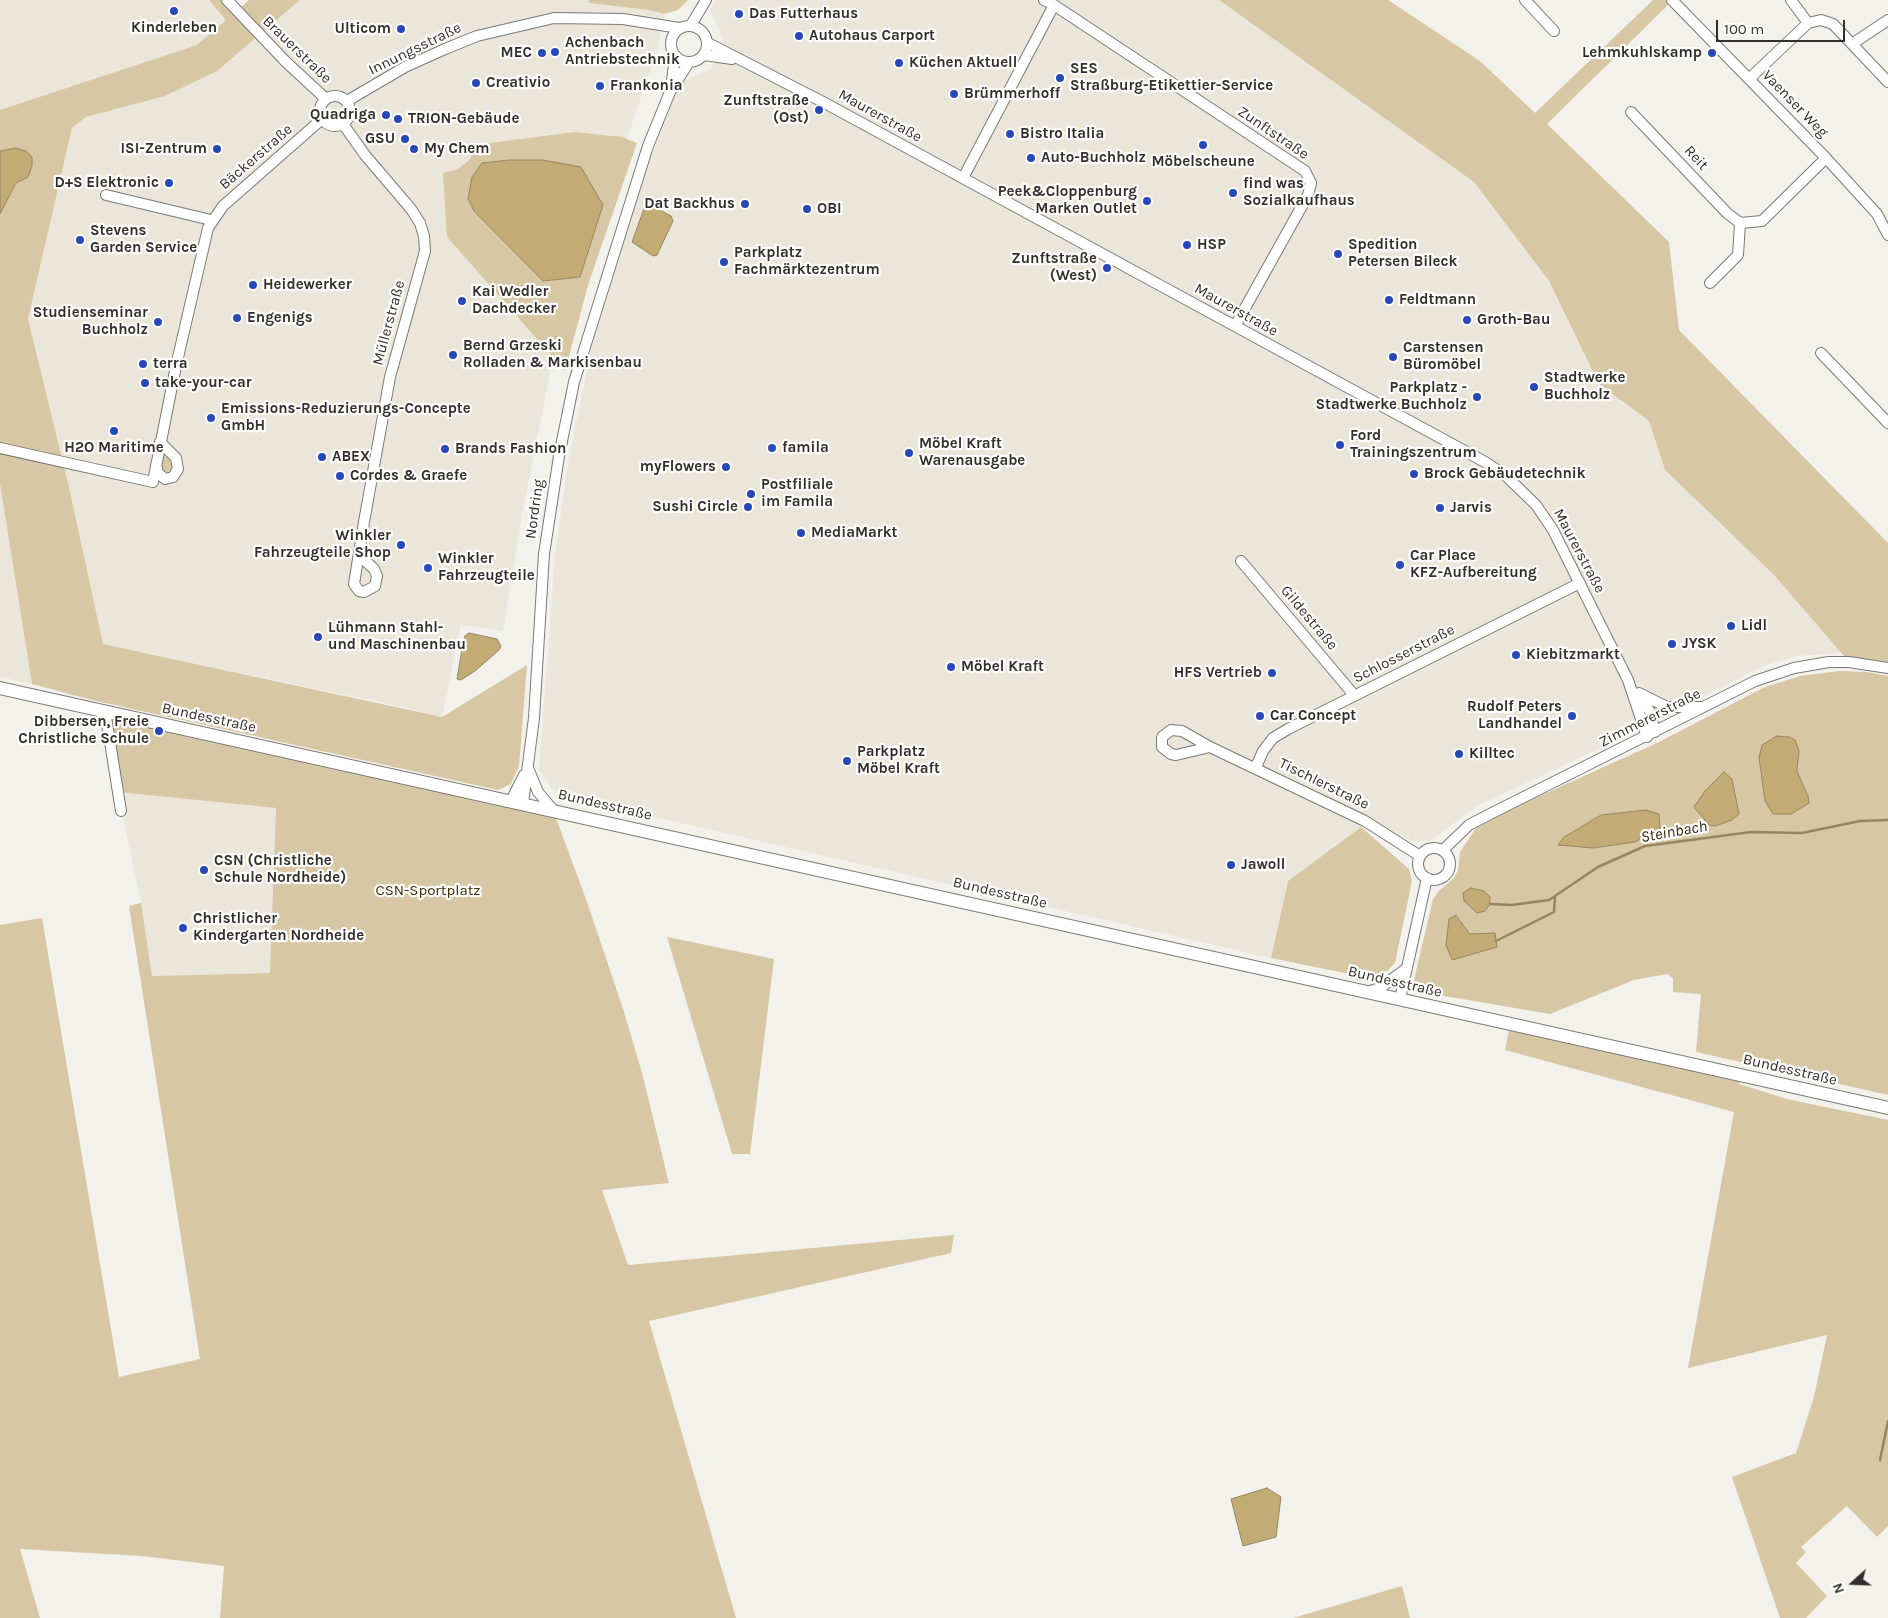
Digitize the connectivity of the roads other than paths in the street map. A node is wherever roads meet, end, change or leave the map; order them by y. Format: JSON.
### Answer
{"nodes":[{"id":1,"x":227,"y":0,"type":"edge"},
{"id":2,"x":707,"y":0,"type":"edge"},
{"id":3,"x":1044,"y":0,"type":"edge"},
{"id":4,"x":1525,"y":0,"type":"edge"},
{"id":5,"x":1672,"y":0,"type":"edge"},
{"id":6,"x":1791,"y":0,"type":"edge"},
{"id":7,"x":1054,"y":5,"type":"junction"},
{"id":8,"x":1888,"y":20,"type":"edge"},
{"id":9,"x":1808,"y":23,"type":"junction"},
{"id":10,"x":647,"y":25,"type":"junction"},
{"id":11,"x":695,"y":27,"type":"junction"},
{"id":12,"x":679,"y":28,"type":"junction"},
{"id":13,"x":1554,"y":31,"type":"dead end"},
{"id":14,"x":671,"y":39,"type":"junction"},
{"id":15,"x":708,"y":43,"type":"junction"},
{"id":16,"x":1852,"y":44,"type":"junction"},
{"id":17,"x":704,"y":55,"type":"junction"},
{"id":18,"x":675,"y":56,"type":"junction"},
{"id":19,"x":738,"y":60,"type":"junction"},
{"id":20,"x":689,"y":62,"type":"junction"},
{"id":21,"x":1749,"y":79,"type":"junction"},
{"id":22,"x":1888,"y":82,"type":"edge"},
{"id":23,"x":670,"y":92,"type":"junction"},
{"id":24,"x":326,"y":99,"type":"junction"},
{"id":25,"x":347,"y":102,"type":"junction"},
{"id":26,"x":1631,"y":112,"type":"dead end"},
{"id":27,"x":322,"y":119,"type":"junction"},
{"id":28,"x":343,"y":124,"type":"junction"},
{"id":29,"x":1826,"y":158,"type":"junction"},
{"id":30,"x":963,"y":178,"type":"junction"},
{"id":31,"x":106,"y":195,"type":"dead end"},
{"id":32,"x":211,"y":220,"type":"junction"},
{"id":33,"x":1740,"y":223,"type":"junction"},
{"id":34,"x":1888,"y":235,"type":"edge"},
{"id":35,"x":1710,"y":283,"type":"dead end"},
{"id":36,"x":1235,"y":326,"type":"junction"},
{"id":37,"x":1820,"y":353,"type":"dead end"},
{"id":38,"x":1888,"y":423,"type":"edge"},
{"id":39,"x":160,"y":442,"type":"junction"},
{"id":40,"x":0,"y":448,"type":"edge"},
{"id":41,"x":156,"y":463,"type":"junction"},
{"id":42,"x":359,"y":555,"type":"dead end"},
{"id":43,"x":1240,"y":561,"type":"dead end"},
{"id":44,"x":1580,"y":583,"type":"junction"},
{"id":45,"x":1888,"y":668,"type":"edge"},
{"id":46,"x":1628,"y":680,"type":"junction"},
{"id":47,"x":0,"y":688,"type":"edge"},
{"id":48,"x":1639,"y":693,"type":"junction"},
{"id":49,"x":1354,"y":695,"type":"junction"},
{"id":50,"x":1705,"y":707,"type":"junction"},
{"id":51,"x":105,"y":711,"type":"junction"},
{"id":52,"x":1651,"y":734,"type":"junction"},
{"id":53,"x":1210,"y":747,"type":"dead end"},
{"id":54,"x":528,"y":767,"type":"junction"},
{"id":55,"x":1256,"y":767,"type":"junction"},
{"id":56,"x":517,"y":802,"type":"junction"},
{"id":57,"x":553,"y":810,"type":"junction"},
{"id":58,"x":121,"y":811,"type":"dead end"},
{"id":59,"x":1443,"y":850,"type":"junction"},
{"id":60,"x":1420,"y":856,"type":"junction"},
{"id":61,"x":1427,"y":878,"type":"junction"},
{"id":62,"x":1407,"y":968,"type":"junction"},
{"id":63,"x":1367,"y":992,"type":"junction"},
{"id":64,"x":1400,"y":999,"type":"junction"},
{"id":65,"x":1888,"y":1108,"type":"edge"}],
"edges":[{"from":1,"to":24,"type":"street","name":"Brauerstraße"},
{"from":2,"to":11,"type":"street"},
{"from":3,"to":7,"type":"street","name":"Zunftstraße"},
{"from":4,"to":13,"type":"street"},
{"from":5,"to":21,"type":"street","name":"Vaenser Weg"},
{"from":6,"to":9,"type":"street"},
{"from":7,"to":30,"type":"street"},
{"from":7,"to":36,"type":"street","name":"Zunftstraße"},
{"from":8,"to":16,"type":"street"},
{"from":9,"to":16,"type":"street"},
{"from":9,"to":21,"type":"street"},
{"from":10,"to":12,"type":"street","name":"Innungsstraße"},
{"from":10,"to":14,"type":"street","name":"Innungsstraße"},
{"from":10,"to":25,"type":"street","name":"Innungsstraße"},
{"from":11,"to":12,"type":"street"},
{"from":11,"to":15,"type":"street"},
{"from":12,"to":14,"type":"street"},
{"from":14,"to":18,"type":"street","name":"Nordring"},
{"from":15,"to":17,"type":"street"},
{"from":15,"to":19,"type":"street","name":"Maurerstraße"},
{"from":16,"to":22,"type":"street"},
{"from":17,"to":19,"type":"street","name":"Maurerstraße"},
{"from":17,"to":20,"type":"street"},
{"from":18,"to":20,"type":"street"},
{"from":18,"to":23,"type":"street","name":"Nordring"},
{"from":19,"to":30,"type":"street","name":"Maurerstraße"},
{"from":20,"to":23,"type":"street","name":"Nordring"},
{"from":21,"to":29,"type":"street","name":"Vaenser Weg"},
{"from":23,"to":54,"type":"street","name":"Nordring"},
{"from":24,"to":25,"type":"street"},
{"from":24,"to":27,"type":"street"},
{"from":25,"to":28,"type":"street"},
{"from":26,"to":33,"type":"street","name":"Reit"},
{"from":27,"to":28,"type":"street"},
{"from":27,"to":32,"type":"street","name":"Bäckerstraße"},
{"from":28,"to":42,"type":"street","name":"Müllerstraße"},
{"from":29,"to":33,"type":"street"},
{"from":29,"to":34,"type":"street","name":"Vaenser Weg"},
{"from":30,"to":36,"type":"street","name":"Maurerstraße"},
{"from":31,"to":32,"type":"street"},
{"from":32,"to":39,"type":"street","name":"Bäckerstraße"},
{"from":33,"to":35,"type":"street"},
{"from":36,"to":44,"type":"street","name":"Maurerstraße"},
{"from":37,"to":38,"type":"street"},
{"from":39,"to":41,"type":"street","name":"Bäckerstraße"},
{"from":39,"to":41,"type":"street"},
{"from":40,"to":41,"type":"street","name":"Bäckerstraße"},
{"from":43,"to":49,"type":"street","name":"Gildestraße"},
{"from":44,"to":46,"type":"street","name":"Maurerstraße"},
{"from":44,"to":49,"type":"street","name":"Schlosserstraße"},
{"from":45,"to":50,"type":"street","name":"Zimmererstraße"},
{"from":46,"to":48,"type":"street","name":"Maurerstraße"},
{"from":46,"to":52,"type":"street","name":"Maurerstraße"},
{"from":47,"to":51,"type":"main road","name":"Bundesstraße"},
{"from":48,"to":50,"type":"street","name":"Maurerstraße"},
{"from":48,"to":52,"type":"street","name":"Maurerstraße"},
{"from":49,"to":55,"type":"street","name":"Schlosserstraße"},
{"from":50,"to":52,"type":"street","name":"Zimmererstraße"},
{"from":51,"to":56,"type":"main road","name":"Bundesstraße"},
{"from":51,"to":58,"type":"street"},
{"from":52,"to":59,"type":"street","name":"Zimmererstraße"},
{"from":53,"to":55,"type":"street","name":"Tischlerstraße"},
{"from":54,"to":56,"type":"street","name":"Nordring"},
{"from":54,"to":57,"type":"street","name":"Nordring"},
{"from":55,"to":60,"type":"street","name":"Tischlerstraße"},
{"from":56,"to":57,"type":"main road","name":"Bundesstraße"},
{"from":57,"to":63,"type":"main road","name":"Bundesstraße"},
{"from":59,"to":60,"type":"street"},
{"from":59,"to":61,"type":"street"},
{"from":60,"to":61,"type":"street"},
{"from":61,"to":62,"type":"street"},
{"from":62,"to":63,"type":"street"},
{"from":62,"to":64,"type":"street"},
{"from":63,"to":64,"type":"main road","name":"Bundesstraße"},
{"from":64,"to":65,"type":"main road","name":"Bundesstraße"}]}
